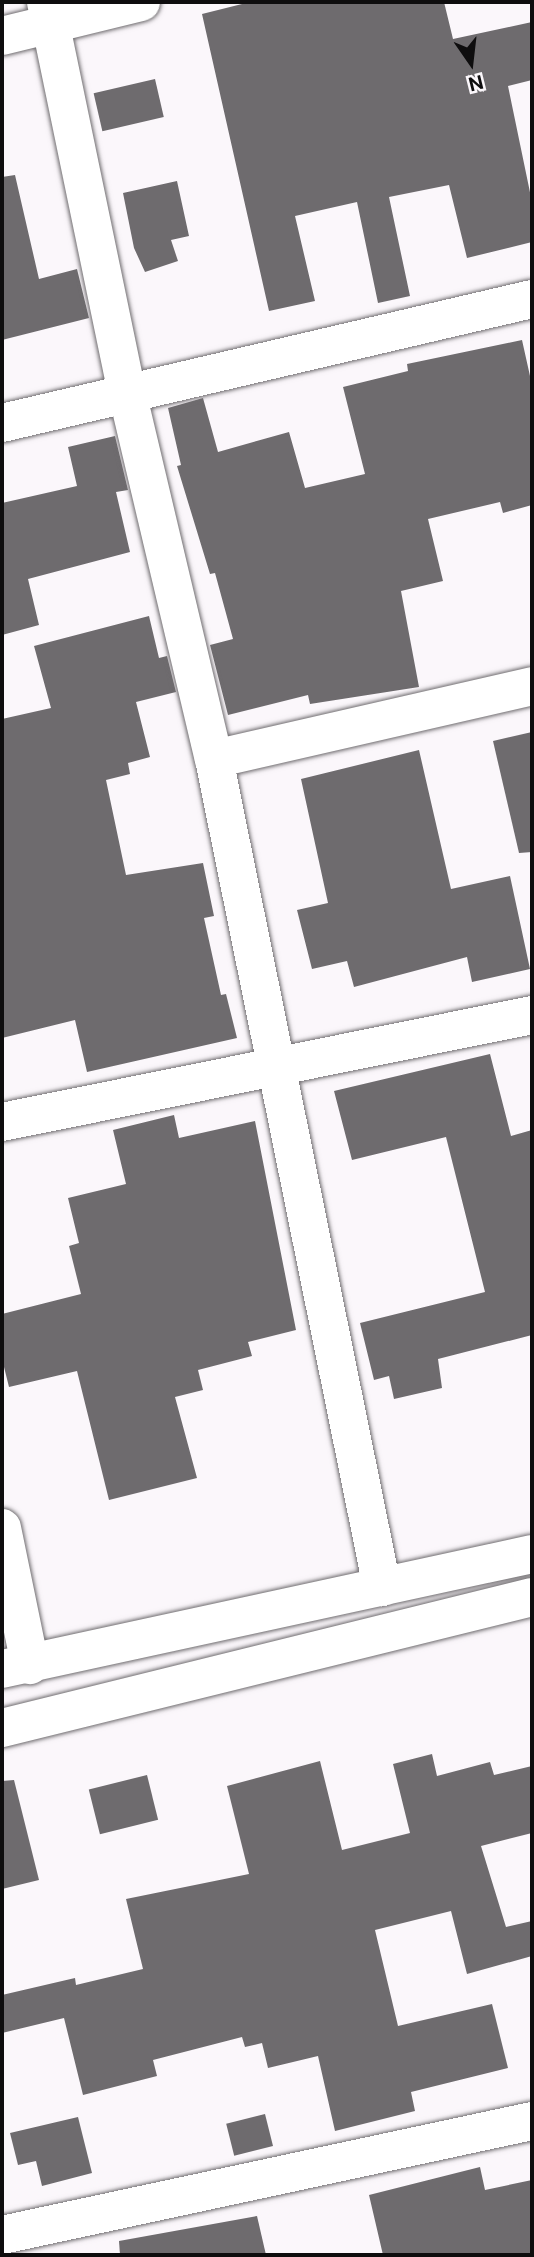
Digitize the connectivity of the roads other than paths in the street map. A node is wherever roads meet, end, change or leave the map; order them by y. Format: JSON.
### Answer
{"nodes":[{"id":1,"x":141,"y":2,"type":"edge"},
{"id":2,"x":48,"y":13,"type":"edge"},
{"id":3,"x":2,"y":36,"type":"edge"},
{"id":4,"x":530,"y":311,"type":"edge"},
{"id":5,"x":127,"y":392,"type":"junction"},
{"id":6,"x":2,"y":423,"type":"edge"},
{"id":7,"x":532,"y":686,"type":"edge"},
{"id":8,"x":214,"y":759,"type":"junction"},
{"id":9,"x":532,"y":1015,"type":"edge"},
{"id":10,"x":277,"y":1066,"type":"junction"},
{"id":11,"x":2,"y":1122,"type":"edge"},
{"id":12,"x":2,"y":1528,"type":"edge"},
{"id":13,"x":532,"y":1554,"type":"edge"},
{"id":14,"x":382,"y":1587,"type":"junction"},
{"id":15,"x":532,"y":1597,"type":"edge"},
{"id":16,"x":16,"y":1667,"type":"edge"},
{"id":17,"x":2,"y":1728,"type":"edge"},
{"id":18,"x":532,"y":2121,"type":"edge"},
{"id":19,"x":2,"y":2235,"type":"edge"}],
"edges":[{"from":1,"to":2,"type":"street"},
{"from":2,"to":3,"type":"street"},
{"from":2,"to":5,"type":"street"},
{"from":4,"to":5,"type":"street"},
{"from":5,"to":6,"type":"street"},
{"from":5,"to":8,"type":"street"},
{"from":7,"to":8,"type":"street"},
{"from":8,"to":10,"type":"street"},
{"from":9,"to":10,"type":"street"},
{"from":10,"to":11,"type":"street"},
{"from":10,"to":14,"type":"street"},
{"from":12,"to":16,"type":"street"},
{"from":13,"to":14,"type":"street"},
{"from":14,"to":16,"type":"street"},
{"from":15,"to":17,"type":"street"},
{"from":18,"to":19,"type":"street"}]}
